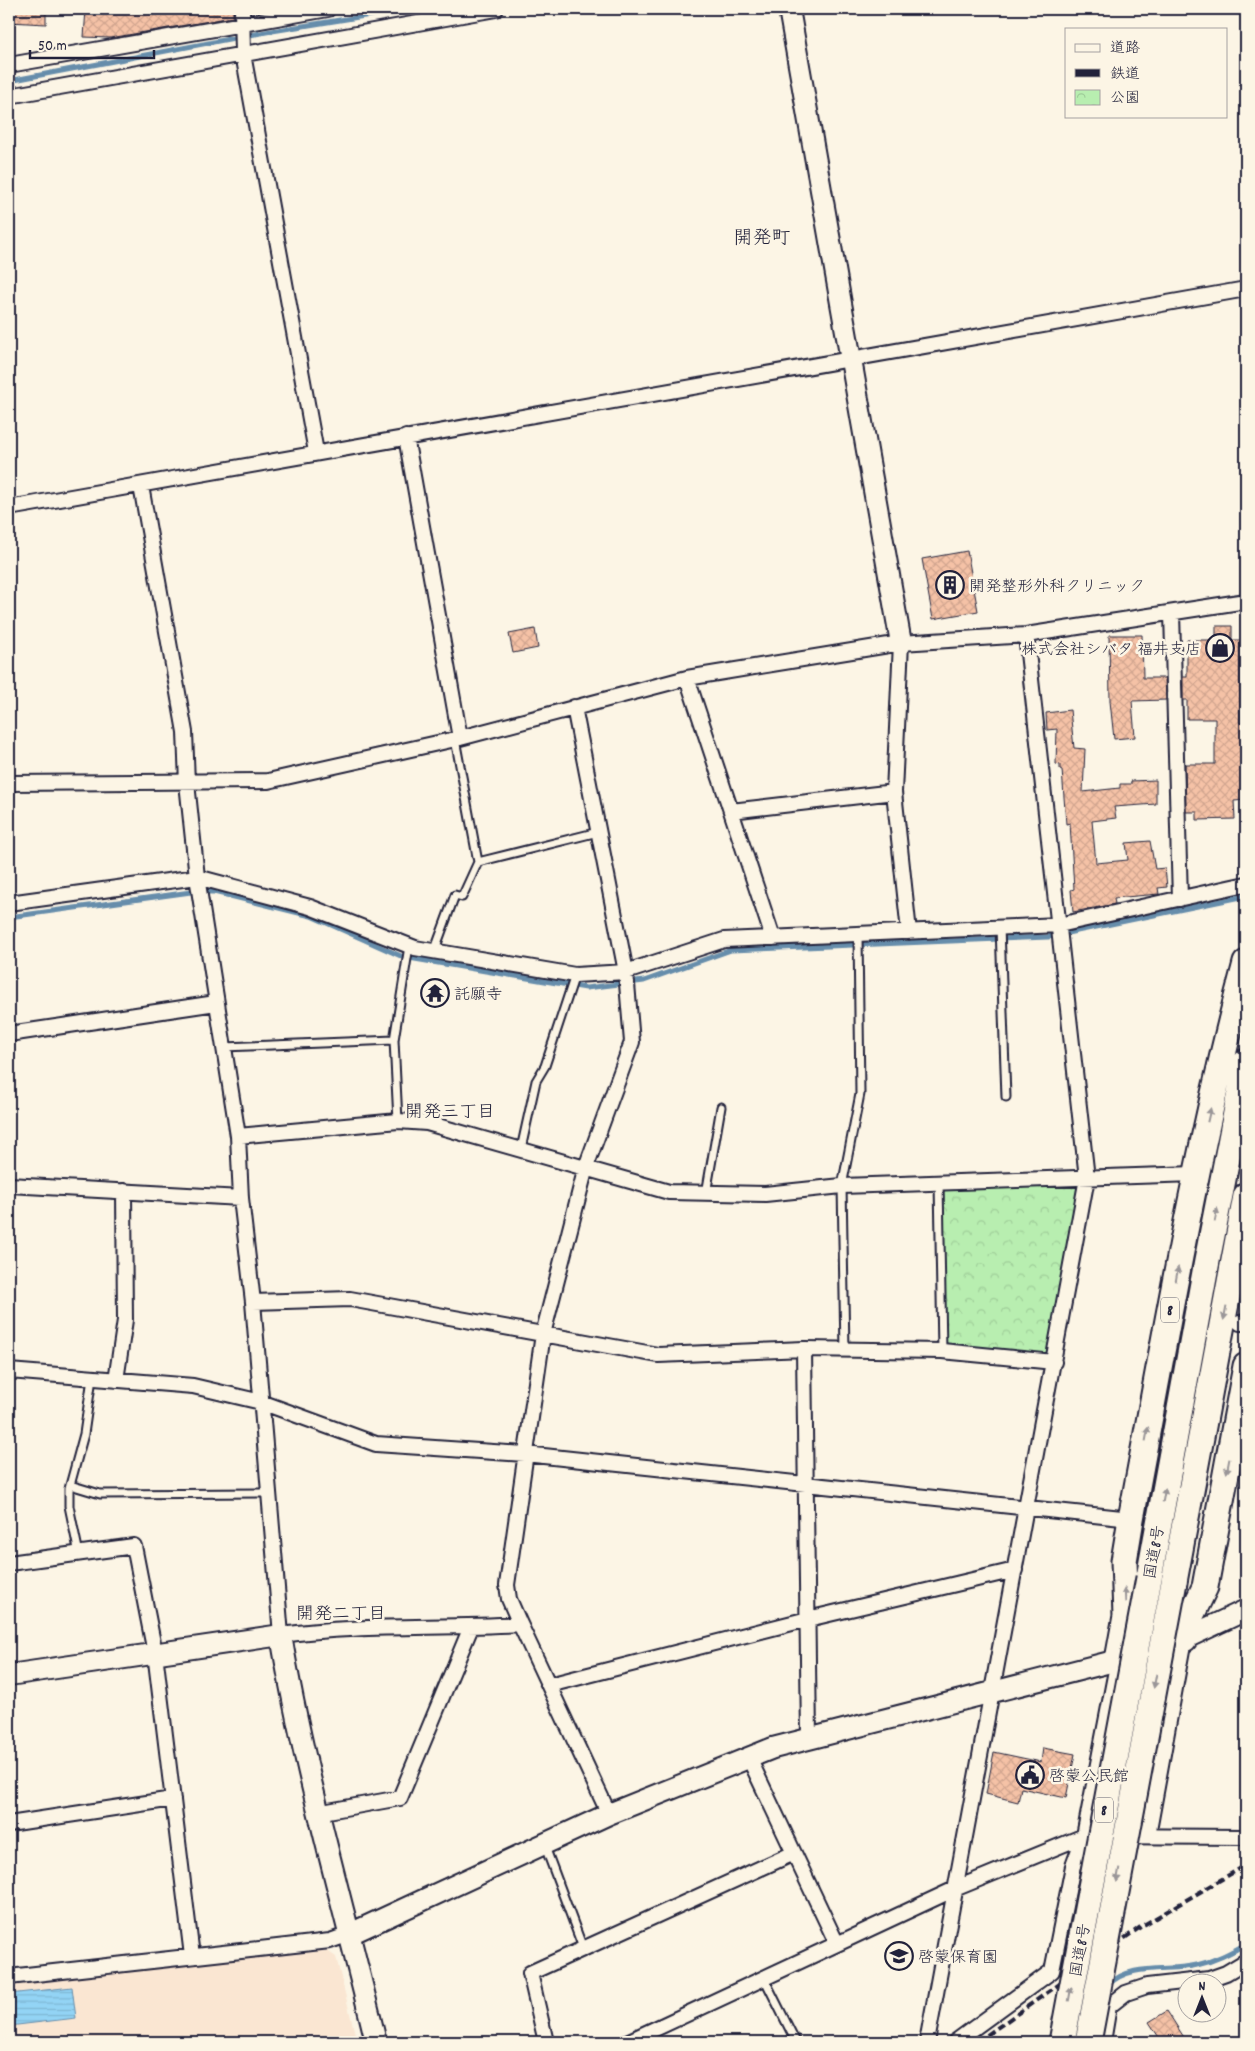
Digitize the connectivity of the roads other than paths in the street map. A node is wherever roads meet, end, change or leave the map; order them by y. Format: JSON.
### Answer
{"nodes":[{"id":1,"x":242,"y":9,"type":"edge"},
{"id":2,"x":328,"y":9,"type":"edge"},
{"id":3,"x":496,"y":9,"type":"edge"},
{"id":4,"x":789,"y":9,"type":"edge"},
{"id":5,"x":242,"y":23,"type":"junction"},
{"id":6,"x":243,"y":54,"type":"junction"},
{"id":7,"x":9,"y":65,"type":"edge"},
{"id":8,"x":9,"y":96,"type":"edge"},
{"id":9,"x":1246,"y":289,"type":"edge"},
{"id":10,"x":850,"y":358,"type":"junction"},
{"id":11,"x":406,"y":437,"type":"junction"},
{"id":12,"x":316,"y":452,"type":"junction"},
{"id":13,"x":140,"y":486,"type":"junction"},
{"id":14,"x":9,"y":508,"type":"edge"},
{"id":15,"x":1246,"y":601,"type":"edge"},
{"id":16,"x":1172,"y":612,"type":"junction"},
{"id":17,"x":1026,"y":635,"type":"junction"},
{"id":18,"x":901,"y":643,"type":"junction"},
{"id":19,"x":687,"y":678,"type":"junction"},
{"id":20,"x":574,"y":707,"type":"junction"},
{"id":21,"x":458,"y":738,"type":"junction"},
{"id":22,"x":9,"y":783,"type":"edge"},
{"id":23,"x":187,"y":783,"type":"junction"},
{"id":24,"x":894,"y":792,"type":"junction"},
{"id":25,"x":731,"y":811,"type":"junction"},
{"id":26,"x":598,"y":832,"type":"junction"},
{"id":27,"x":478,"y":862,"type":"junction"},
{"id":28,"x":197,"y":877,"type":"junction"},
{"id":29,"x":1246,"y":884,"type":"edge"},
{"id":30,"x":1180,"y":899,"type":"junction"},
{"id":31,"x":9,"y":903,"type":"edge"},
{"id":32,"x":1059,"y":925,"type":"junction"},
{"id":33,"x":1000,"y":928,"type":"junction"},
{"id":34,"x":909,"y":932,"type":"junction"},
{"id":35,"x":858,"y":934,"type":"junction"},
{"id":36,"x":773,"y":938,"type":"junction"},
{"id":37,"x":409,"y":946,"type":"junction"},
{"id":38,"x":434,"y":952,"type":"junction"},
{"id":39,"x":1246,"y":963,"type":"edge"},
{"id":40,"x":626,"y":972,"type":"junction"},
{"id":41,"x":575,"y":975,"type":"junction"},
{"id":42,"x":216,"y":1003,"type":"junction"},
{"id":43,"x":9,"y":1034,"type":"edge"},
{"id":44,"x":394,"y":1040,"type":"junction"},
{"id":45,"x":224,"y":1047,"type":"junction"},
{"id":46,"x":1246,"y":1062,"type":"edge"},
{"id":47,"x":1006,"y":1098,"type":"dead end"},
{"id":48,"x":721,"y":1107,"type":"dead end"},
{"id":49,"x":398,"y":1121,"type":"junction"},
{"id":50,"x":238,"y":1136,"type":"junction"},
{"id":51,"x":520,"y":1149,"type":"junction"},
{"id":52,"x":586,"y":1167,"type":"junction"},
{"id":53,"x":1195,"y":1174,"type":"junction"},
{"id":54,"x":1086,"y":1178,"type":"junction"},
{"id":55,"x":939,"y":1183,"type":"junction"},
{"id":56,"x":9,"y":1185,"type":"edge"},
{"id":57,"x":842,"y":1186,"type":"junction"},
{"id":58,"x":124,"y":1191,"type":"junction"},
{"id":59,"x":706,"y":1194,"type":"junction"},
{"id":60,"x":1246,"y":1196,"type":"edge"},
{"id":61,"x":241,"y":1198,"type":"junction"},
{"id":62,"x":253,"y":1302,"type":"junction"},
{"id":63,"x":543,"y":1334,"type":"junction"},
{"id":64,"x":804,"y":1349,"type":"junction"},
{"id":65,"x":845,"y":1350,"type":"junction"},
{"id":66,"x":942,"y":1352,"type":"junction"},
{"id":67,"x":1054,"y":1362,"type":"junction"},
{"id":68,"x":1246,"y":1366,"type":"edge"},
{"id":69,"x":9,"y":1371,"type":"edge"},
{"id":70,"x":92,"y":1378,"type":"junction"},
{"id":71,"x":116,"y":1380,"type":"junction"},
{"id":72,"x":261,"y":1402,"type":"junction"},
{"id":73,"x":524,"y":1454,"type":"junction"},
{"id":74,"x":806,"y":1482,"type":"junction"},
{"id":75,"x":70,"y":1485,"type":"junction"},
{"id":76,"x":269,"y":1493,"type":"junction"},
{"id":77,"x":1026,"y":1508,"type":"junction"},
{"id":78,"x":1131,"y":1519,"type":"junction"},
{"id":79,"x":79,"y":1554,"type":"junction"},
{"id":80,"x":9,"y":1563,"type":"edge"},
{"id":81,"x":1015,"y":1570,"type":"junction"},
{"id":82,"x":1246,"y":1610,"type":"edge"},
{"id":83,"x":808,"y":1619,"type":"junction"},
{"id":84,"x":520,"y":1624,"type":"junction"},
{"id":85,"x":471,"y":1627,"type":"junction"},
{"id":86,"x":281,"y":1635,"type":"junction"},
{"id":87,"x":1184,"y":1638,"type":"junction"},
{"id":88,"x":155,"y":1653,"type":"junction"},
{"id":89,"x":1118,"y":1660,"type":"junction"},
{"id":90,"x":9,"y":1675,"type":"edge"},
{"id":91,"x":549,"y":1685,"type":"junction"},
{"id":92,"x":993,"y":1693,"type":"junction"},
{"id":93,"x":809,"y":1738,"type":"junction"},
{"id":94,"x":749,"y":1758,"type":"junction"},
{"id":95,"x":173,"y":1799,"type":"junction"},
{"id":96,"x":317,"y":1813,"type":"junction"},
{"id":97,"x":609,"y":1814,"type":"junction"},
{"id":98,"x":9,"y":1824,"type":"edge"},
{"id":99,"x":1084,"y":1836,"type":"junction"},
{"id":100,"x":1148,"y":1836,"type":"junction"},
{"id":101,"x":1246,"y":1837,"type":"edge"},
{"id":102,"x":544,"y":1844,"type":"junction"},
{"id":103,"x":794,"y":1853,"type":"junction"},
{"id":104,"x":957,"y":1888,"type":"junction"},
{"id":105,"x":350,"y":1934,"type":"junction"},
{"id":106,"x":837,"y":1944,"type":"junction"},
{"id":107,"x":583,"y":1948,"type":"junction"},
{"id":108,"x":192,"y":1956,"type":"junction"},
{"id":109,"x":1246,"y":1961,"type":"edge"},
{"id":110,"x":9,"y":1977,"type":"edge"},
{"id":111,"x":764,"y":1978,"type":"junction"},
{"id":112,"x":1109,"y":2006,"type":"junction"},
{"id":113,"x":376,"y":2042,"type":"edge"},
{"id":114,"x":546,"y":2042,"type":"edge"},
{"id":115,"x":627,"y":2042,"type":"edge"},
{"id":116,"x":796,"y":2042,"type":"edge"},
{"id":117,"x":928,"y":2042,"type":"edge"},
{"id":118,"x":955,"y":2042,"type":"edge"},
{"id":119,"x":1062,"y":2042,"type":"edge"},
{"id":120,"x":1088,"y":2042,"type":"edge"},
{"id":121,"x":1103,"y":2042,"type":"edge"}],
"edges":[{"from":1,"to":5,"type":"street"},
{"from":2,"to":5,"type":"street"},
{"from":3,"to":6,"type":"street"},
{"from":4,"to":10,"type":"street"},
{"from":5,"to":6,"type":"street"},
{"from":5,"to":7,"type":"street"},
{"from":6,"to":8,"type":"street"},
{"from":6,"to":12,"type":"street"},
{"from":9,"to":10,"type":"street"},
{"from":10,"to":11,"type":"street"},
{"from":10,"to":18,"type":"street"},
{"from":11,"to":12,"type":"street"},
{"from":11,"to":21,"type":"street"},
{"from":12,"to":13,"type":"street"},
{"from":13,"to":14,"type":"street"},
{"from":13,"to":23,"type":"street"},
{"from":15,"to":16,"type":"street"},
{"from":16,"to":17,"type":"street"},
{"from":16,"to":30,"type":"street"},
{"from":17,"to":18,"type":"street"},
{"from":17,"to":32,"type":"street"},
{"from":18,"to":19,"type":"street"},
{"from":18,"to":24,"type":"street"},
{"from":19,"to":20,"type":"street"},
{"from":19,"to":25,"type":"street"},
{"from":20,"to":21,"type":"street"},
{"from":20,"to":26,"type":"street"},
{"from":21,"to":23,"type":"street"},
{"from":21,"to":27,"type":"lane"},
{"from":22,"to":23,"type":"street"},
{"from":23,"to":28,"type":"street"},
{"from":24,"to":25,"type":"street"},
{"from":24,"to":34,"type":"street"},
{"from":25,"to":36,"type":"street"},
{"from":26,"to":27,"type":"lane"},
{"from":26,"to":40,"type":"street"},
{"from":27,"to":38,"type":"lane"},
{"from":28,"to":31,"type":"street"},
{"from":28,"to":37,"type":"street"},
{"from":28,"to":42,"type":"street"},
{"from":29,"to":30,"type":"street"},
{"from":30,"to":32,"type":"street"},
{"from":32,"to":33,"type":"street"},
{"from":32,"to":54,"type":"street"},
{"from":33,"to":34,"type":"street"},
{"from":33,"to":47,"type":"lane"},
{"from":34,"to":35,"type":"street"},
{"from":35,"to":36,"type":"street"},
{"from":35,"to":57,"type":"lane"},
{"from":36,"to":40,"type":"street"},
{"from":37,"to":38,"type":"street"},
{"from":37,"to":44,"type":"lane"},
{"from":38,"to":41,"type":"street"},
{"from":53,"to":39,"type":"highway","number":"8","one_way":true},
{"from":40,"to":41,"type":"street"},
{"from":40,"to":52,"type":"street"},
{"from":41,"to":51,"type":"lane"},
{"from":42,"to":43,"type":"street"},
{"from":42,"to":45,"type":"street"},
{"from":44,"to":45,"type":"lane"},
{"from":44,"to":49,"type":"lane"},
{"from":45,"to":50,"type":"street"},
{"from":119,"to":46,"type":"highway","name":"国道8号","number":"8","one_way":true,"bridge":true},
{"from":48,"to":59,"type":"lane"},
{"from":49,"to":50,"type":"street"},
{"from":49,"to":51,"type":"street"},
{"from":50,"to":61,"type":"street"},
{"from":51,"to":52,"type":"street"},
{"from":52,"to":59,"type":"street"},
{"from":52,"to":63,"type":"street"},
{"from":53,"to":54,"type":"street"},
{"from":78,"to":53,"type":"highway","number":"8","one_way":true},
{"from":54,"to":55,"type":"street"},
{"from":54,"to":67,"type":"street"},
{"from":55,"to":57,"type":"street"},
{"from":55,"to":66,"type":"lane"},
{"from":56,"to":58,"type":"street"},
{"from":57,"to":59,"type":"street"},
{"from":57,"to":65,"type":"lane"},
{"from":58,"to":61,"type":"street"},
{"from":58,"to":71,"type":"street"},
{"from":60,"to":120,"type":"highway","name":"国道8号","number":"8","one_way":true,"bridge":true},
{"from":61,"to":62,"type":"street"},
{"from":62,"to":63,"type":"street"},
{"from":62,"to":72,"type":"street"},
{"from":63,"to":64,"type":"street"},
{"from":63,"to":73,"type":"street"},
{"from":64,"to":65,"type":"street"},
{"from":64,"to":74,"type":"street"},
{"from":65,"to":66,"type":"street"},
{"from":66,"to":67,"type":"street"},
{"from":67,"to":77,"type":"street"},
{"from":68,"to":87,"type":"highway","one_way":true},
{"from":69,"to":70,"type":"street"},
{"from":70,"to":71,"type":"street"},
{"from":70,"to":75,"type":"lane"},
{"from":71,"to":72,"type":"street"},
{"from":72,"to":73,"type":"street"},
{"from":72,"to":76,"type":"street"},
{"from":73,"to":74,"type":"street"},
{"from":73,"to":84,"type":"street"},
{"from":74,"to":77,"type":"street"},
{"from":74,"to":83,"type":"street"},
{"from":75,"to":76,"type":"lane"},
{"from":75,"to":79,"type":"lane"},
{"from":76,"to":86,"type":"street"},
{"from":77,"to":78,"type":"street"},
{"from":77,"to":81,"type":"street"},
{"from":89,"to":78,"type":"highway","number":"8","one_way":true},
{"from":79,"to":80,"type":"street"},
{"from":79,"to":88,"type":"street"},
{"from":81,"to":83,"type":"street"},
{"from":81,"to":92,"type":"street"},
{"from":82,"to":87,"type":"street"},
{"from":83,"to":91,"type":"street"},
{"from":83,"to":93,"type":"street"},
{"from":84,"to":85,"type":"street"},
{"from":84,"to":91,"type":"street"},
{"from":85,"to":86,"type":"street"},
{"from":85,"to":96,"type":"street"},
{"from":86,"to":88,"type":"street"},
{"from":86,"to":96,"type":"street"},
{"from":87,"to":89,"type":"street"},
{"from":87,"to":100,"type":"street"},
{"from":88,"to":90,"type":"street"},
{"from":88,"to":95,"type":"street"},
{"from":89,"to":92,"type":"street"},
{"from":89,"to":99,"type":"street"},
{"from":91,"to":97,"type":"street"},
{"from":92,"to":93,"type":"street"},
{"from":92,"to":104,"type":"street"},
{"from":93,"to":94,"type":"street"},
{"from":94,"to":97,"type":"street"},
{"from":94,"to":103,"type":"street"},
{"from":95,"to":98,"type":"street"},
{"from":95,"to":108,"type":"street"},
{"from":96,"to":105,"type":"street"},
{"from":97,"to":102,"type":"street"},
{"from":99,"to":100,"type":"street"},
{"from":99,"to":104,"type":"street"},
{"from":99,"to":118,"type":"street"},
{"from":100,"to":101,"type":"street"},
{"from":102,"to":105,"type":"street"},
{"from":102,"to":107,"type":"lane"},
{"from":103,"to":106,"type":"street"},
{"from":103,"to":107,"type":"street"},
{"from":104,"to":106,"type":"street"},
{"from":104,"to":117,"type":"street"},
{"from":105,"to":108,"type":"street"},
{"from":105,"to":113,"type":"street"},
{"from":106,"to":111,"type":"street"},
{"from":107,"to":114,"type":"street"},
{"from":108,"to":110,"type":"street"},
{"from":109,"to":112,"type":"street"},
{"from":111,"to":115,"type":"street"},
{"from":111,"to":116,"type":"lane"},
{"from":112,"to":119,"type":"street"},
{"from":112,"to":121,"type":"street"}]}
